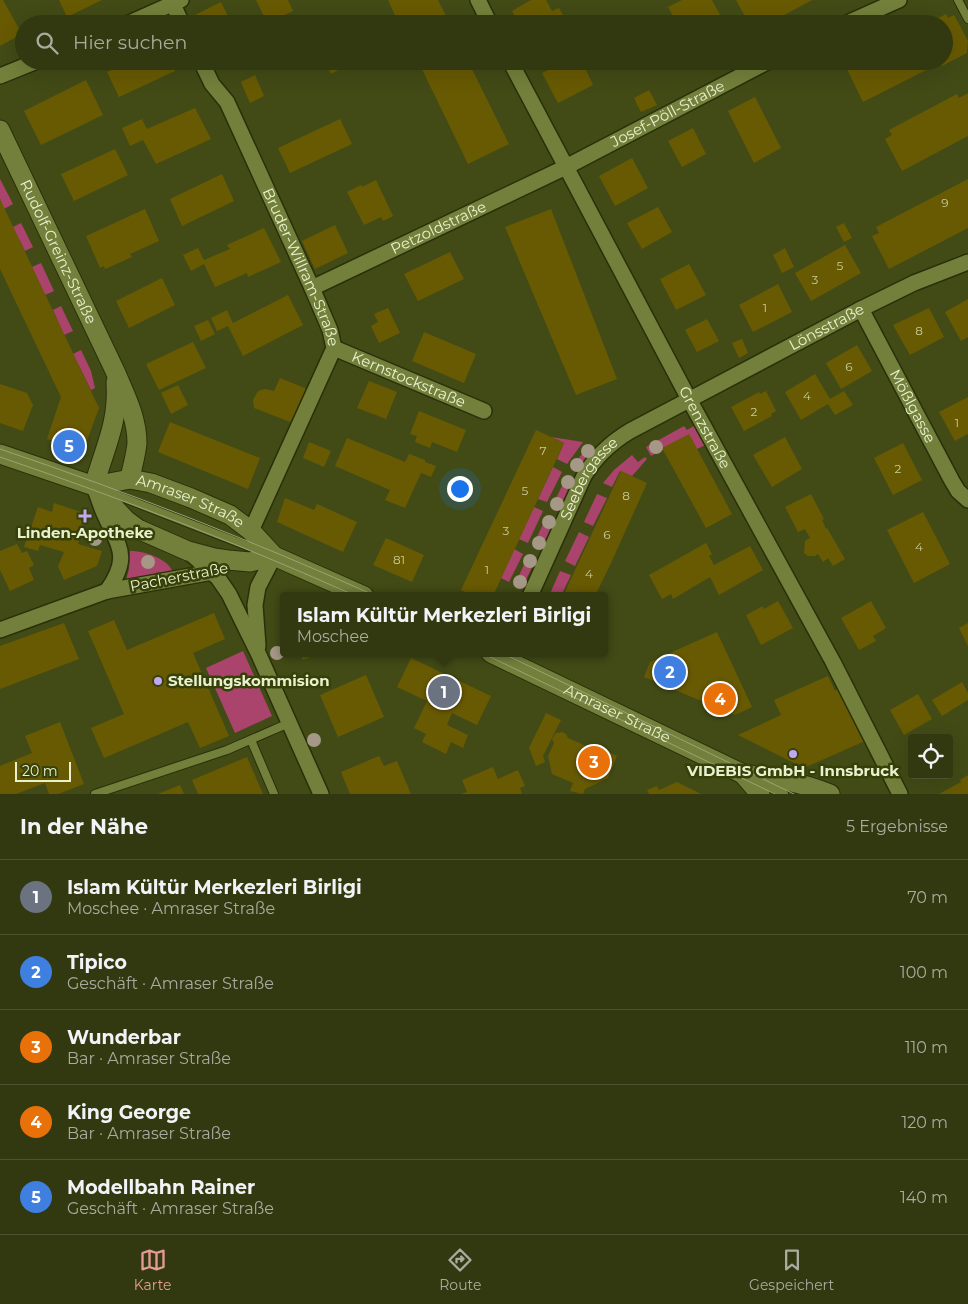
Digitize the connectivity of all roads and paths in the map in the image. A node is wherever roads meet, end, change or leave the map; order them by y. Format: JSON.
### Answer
{"nodes":[{"id":1,"x":478,"y":0,"type":"edge"},
{"id":2,"x":899,"y":0,"type":"edge"},
{"id":3,"x":958,"y":0,"type":"edge"},
{"id":4,"x":177,"y":2,"type":"edge"},
{"id":5,"x":147,"y":15,"type":"edge"},
{"id":6,"x":180,"y":15,"type":"edge"},
{"id":7,"x":486,"y":15,"type":"edge"},
{"id":8,"x":866,"y":15,"type":"edge"},
{"id":9,"x":968,"y":19,"type":"edge"},
{"id":10,"x":15,"y":70,"type":"edge"},
{"id":11,"x":205,"y":70,"type":"edge"},
{"id":12,"x":515,"y":70,"type":"edge"},
{"id":13,"x":752,"y":70,"type":"edge"},
{"id":14,"x":0,"y":76,"type":"edge"},
{"id":15,"x":0,"y":130,"type":"edge"},
{"id":16,"x":566,"y":167,"type":"junction"},
{"id":17,"x":968,"y":262,"type":"edge"},
{"id":18,"x":312,"y":288,"type":"junction"},
{"id":19,"x":861,"y":309,"type":"junction"},
{"id":20,"x":334,"y":348,"type":"junction"},
{"id":21,"x":116,"y":374,"type":"junction"},
{"id":22,"x":690,"y":401,"type":"junction"},
{"id":23,"x":484,"y":411,"type":"dead end"},
{"id":24,"x":0,"y":454,"type":"edge"},
{"id":25,"x":130,"y":479,"type":"junction"},
{"id":26,"x":94,"y":486,"type":"junction"},
{"id":27,"x":131,"y":500,"type":"junction"},
{"id":28,"x":968,"y":500,"type":"edge"},
{"id":29,"x":250,"y":532,"type":"junction"},
{"id":30,"x":188,"y":551,"type":"junction"},
{"id":31,"x":274,"y":556,"type":"junction"},
{"id":32,"x":250,"y":562,"type":"junction"},
{"id":33,"x":212,"y":572,"type":"junction"},
{"id":34,"x":107,"y":591,"type":"junction"},
{"id":35,"x":355,"y":592,"type":"edge"},
{"id":36,"x":532,"y":592,"type":"edge"},
{"id":37,"x":0,"y":630,"type":"edge"},
{"id":38,"x":259,"y":655,"type":"junction"},
{"id":39,"x":503,"y":657,"type":"edge"},
{"id":40,"x":289,"y":723,"type":"junction"},
{"id":41,"x":250,"y":740,"type":"junction"},
{"id":42,"x":743,"y":774,"type":"junction"},
{"id":43,"x":95,"y":794,"type":"edge"},
{"id":44,"x":274,"y":794,"type":"edge"},
{"id":45,"x":321,"y":794,"type":"edge"},
{"id":46,"x":760,"y":794,"type":"edge"},
{"id":47,"x":784,"y":794,"type":"edge"},
{"id":48,"x":830,"y":794,"type":"edge"},
{"id":49,"x":900,"y":794,"type":"edge"}],
"edges":[{"from":1,"to":7,"type":"street"},
{"from":2,"to":8,"type":"street"},
{"from":3,"to":9,"type":"lane"},
{"from":4,"to":5,"type":"street"},
{"from":4,"to":6,"type":"street"},
{"from":10,"to":14,"type":"street"},
{"from":11,"to":18,"type":"street","name":"Bruder-Willram-Straße"},
{"from":12,"to":16,"type":"street","name":"Grenzstraße"},
{"from":13,"to":16,"type":"street","name":"Josef-Pöll-Straße"},
{"from":15,"to":21,"type":"street","name":"Rudolf-Greinz-Straße"},
{"from":16,"to":18,"type":"street","name":"Petzoldstraße"},
{"from":16,"to":22,"type":"street","name":"Grenzstraße"},
{"from":17,"to":19,"type":"street","name":"Lönsstraße"},
{"from":18,"to":20,"type":"street","name":"Bruder-Willram-Straße"},
{"from":19,"to":22,"type":"street","name":"Lönsstraße"},
{"from":19,"to":28,"type":"street","name":"Mößlgasse"},
{"from":20,"to":23,"type":"street","name":"Kernstockstraße"},
{"from":20,"to":29,"type":"street","name":"Bruder-Willram-Straße"},
{"from":21,"to":25,"type":"street","name":"Rudolf-Greinz-Straße"},
{"from":21,"to":26,"type":"street","name":"Rudolf-Greinz-Straße"},
{"from":22,"to":36,"type":"street","name":"Seebergasse"},
{"from":22,"to":49,"type":"street","name":"Grenzstraße"},
{"from":24,"to":26,"type":"street","name":"Amraser Straße"},
{"from":25,"to":26,"type":"street","name":"Amraser Straße"},
{"from":25,"to":27,"type":"lane"},
{"from":25,"to":29,"type":"street","name":"Amraser Straße"},
{"from":26,"to":27,"type":"lane"},
{"from":26,"to":30,"type":"street","name":"Amraser Straße"},
{"from":26,"to":34,"type":"street","name":"Pacherstraße"},
{"from":27,"to":31,"type":"lane"},
{"from":29,"to":31,"type":"street","name":"Amraser Straße"},
{"from":30,"to":32,"type":"street","name":"Amraser Straße"},
{"from":30,"to":33,"type":"street"},
{"from":31,"to":32,"type":"street","name":"Amraser Straße"},
{"from":31,"to":35,"type":"street","name":"Amraser Straße"},
{"from":31,"to":38,"type":"street"},
{"from":32,"to":33,"type":"street","name":"Pacherstraße"},
{"from":33,"to":34,"type":"street","name":"Pacherstraße"},
{"from":33,"to":38,"type":"street"},
{"from":34,"to":37,"type":"street","name":"Pacherstraße"},
{"from":38,"to":40,"type":"street"},
{"from":39,"to":42,"type":"street","name":"Amraser Straße"},
{"from":40,"to":41,"type":"lane"},
{"from":40,"to":45,"type":"street"},
{"from":41,"to":43,"type":"lane"},
{"from":41,"to":44,"type":"lane"},
{"from":42,"to":46,"type":"street","name":"Amraser Straße"},
{"from":42,"to":47,"type":"lane"},
{"from":42,"to":48,"type":"street","name":"Amraser Straße"}]}
